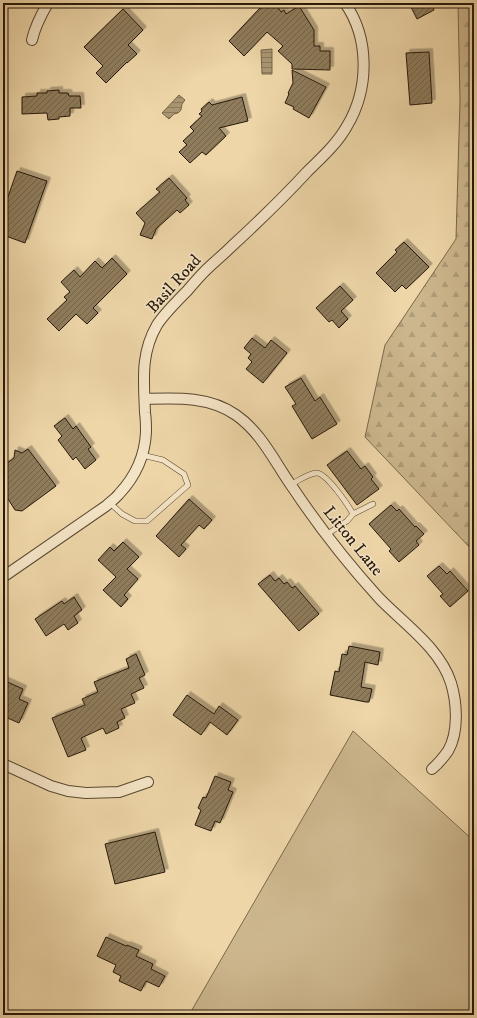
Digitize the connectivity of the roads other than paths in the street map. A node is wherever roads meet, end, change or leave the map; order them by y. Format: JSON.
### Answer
{"nodes":[{"id":1,"x":48,"y":3,"type":"edge"},
{"id":2,"x":345,"y":3,"type":"edge"},
{"id":3,"x":32,"y":40,"type":"dead end"},
{"id":4,"x":145,"y":400,"type":"junction"},
{"id":5,"x":142,"y":455,"type":"junction"},
{"id":6,"x":290,"y":485,"type":"junction"},
{"id":7,"x":110,"y":503,"type":"junction"},
{"id":8,"x":373,"y":504,"type":"dead end"},
{"id":9,"x":353,"y":514,"type":"junction"},
{"id":10,"x":326,"y":534,"type":"junction"},
{"id":11,"x":3,"y":577,"type":"edge"},
{"id":12,"x":3,"y":764,"type":"edge"},
{"id":13,"x":432,"y":769,"type":"dead end"},
{"id":14,"x":148,"y":782,"type":"dead end"}],
"edges":[{"from":1,"to":3,"type":"street"},
{"from":2,"to":4,"type":"street","name":"Basil Road"},
{"from":4,"to":5,"type":"street","name":"Basil Road"},
{"from":4,"to":6,"type":"street","name":"Litton Lane"},
{"from":5,"to":7,"type":"street","name":"Basil Road"},
{"from":5,"to":7,"type":"lane"},
{"from":6,"to":9,"type":"lane"},
{"from":6,"to":10,"type":"street","name":"Litton Lane"},
{"from":7,"to":11,"type":"street","name":"Basil Road"},
{"from":8,"to":9,"type":"lane"},
{"from":9,"to":10,"type":"lane"},
{"from":10,"to":13,"type":"street","name":"Litton Lane"},
{"from":12,"to":14,"type":"street"}]}
